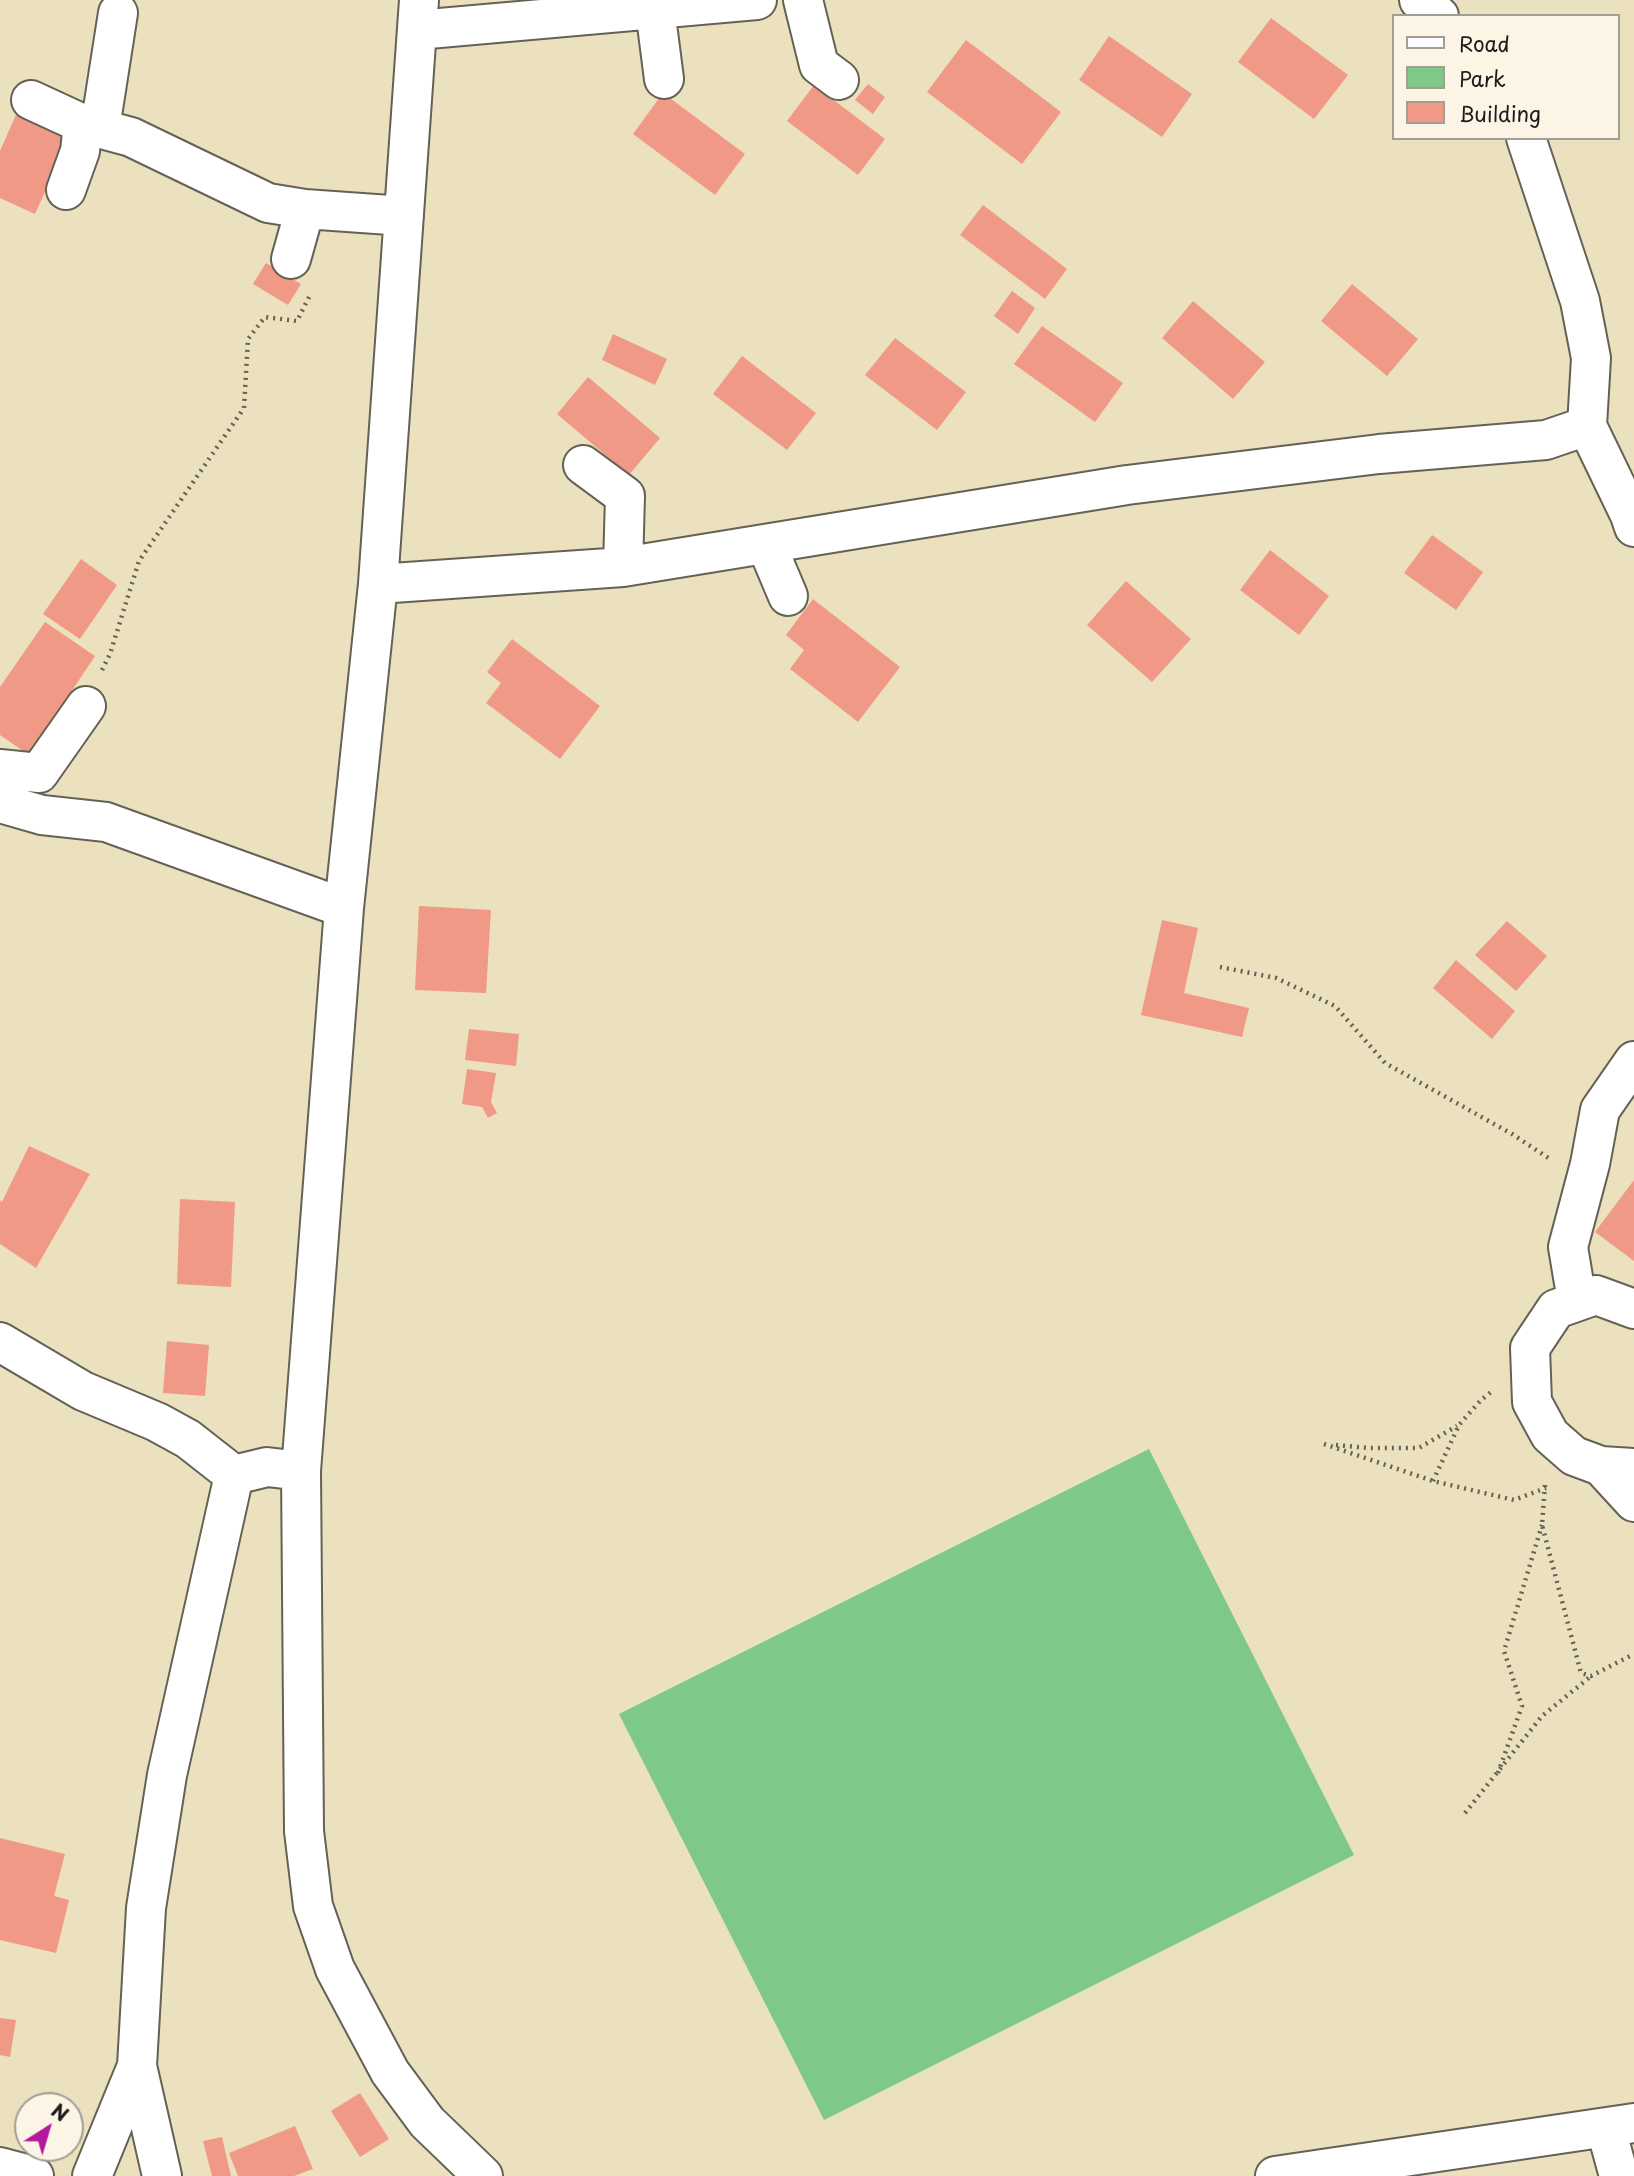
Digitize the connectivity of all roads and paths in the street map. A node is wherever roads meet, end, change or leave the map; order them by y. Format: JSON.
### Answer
{"nodes":[{"id":1,"x":757,"y":0,"type":"edge"},
{"id":2,"x":803,"y":0,"type":"edge"},
{"id":3,"x":1419,"y":0,"type":"edge"},
{"id":4,"x":655,"y":9,"type":"junction"},
{"id":5,"x":118,"y":13,"type":"dead end"},
{"id":6,"x":1436,"y":14,"type":"edge"},
{"id":7,"x":418,"y":15,"type":"edge"},
{"id":8,"x":664,"y":79,"type":"dead end"},
{"id":9,"x":839,"y":80,"type":"dead end"},
{"id":10,"x":31,"y":100,"type":"dead end"},
{"id":11,"x":91,"y":126,"type":"junction"},
{"id":12,"x":1527,"y":140,"type":"edge"},
{"id":13,"x":66,"y":190,"type":"dead end"},
{"id":14,"x":305,"y":209,"type":"junction"},
{"id":15,"x":404,"y":216,"type":"junction"},
{"id":16,"x":291,"y":259,"type":"dead end"},
{"id":17,"x":265,"y":317,"type":"dead end"},
{"id":18,"x":1587,"y":426,"type":"junction"},
{"id":19,"x":583,"y":465,"type":"dead end"},
{"id":20,"x":1634,"y":527,"type":"edge"},
{"id":21,"x":766,"y":544,"type":"junction"},
{"id":22,"x":623,"y":567,"type":"junction"},
{"id":23,"x":377,"y":584,"type":"junction"},
{"id":24,"x":788,"y":596,"type":"dead end"},
{"id":25,"x":86,"y":706,"type":"joint"},
{"id":26,"x":0,"y":769,"type":"edge"},
{"id":27,"x":0,"y":803,"type":"edge"},
{"id":28,"x":344,"y":908,"type":"junction"},
{"id":29,"x":1220,"y":967,"type":"dead end"},
{"id":30,"x":1634,"y":1061,"type":"edge"},
{"id":31,"x":1586,"y":1183,"type":"junction"},
{"id":32,"x":1577,"y":1301,"type":"junction"},
{"id":33,"x":1634,"y":1309,"type":"edge"},
{"id":34,"x":0,"y":1342,"type":"edge"},
{"id":35,"x":1531,"y":1361,"type":"junction"},
{"id":36,"x":1459,"y":1425,"type":"junction"},
{"id":37,"x":1590,"y":1456,"type":"edge"},
{"id":38,"x":302,"y":1471,"type":"junction"},
{"id":39,"x":234,"y":1475,"type":"junction"},
{"id":40,"x":1433,"y":1481,"type":"junction"},
{"id":41,"x":1545,"y":1490,"type":"junction"},
{"id":42,"x":1634,"y":1502,"type":"edge"},
{"id":43,"x":1542,"y":1525,"type":"junction"},
{"id":44,"x":1634,"y":1654,"type":"edge"},
{"id":45,"x":1591,"y":1676,"type":"junction"},
{"id":46,"x":1498,"y":1773,"type":"junction"},
{"id":47,"x":1465,"y":1813,"type":"dead end"},
{"id":48,"x":137,"y":2066,"type":"junction"},
{"id":49,"x":1620,"y":2126,"type":"edge"},
{"id":50,"x":1426,"y":2166,"type":"edge"},
{"id":51,"x":0,"y":2167,"type":"edge"},
{"id":52,"x":1315,"y":2174,"type":"edge"},
{"id":53,"x":34,"y":2176,"type":"edge"},
{"id":54,"x":92,"y":2176,"type":"edge"},
{"id":55,"x":162,"y":2176,"type":"edge"},
{"id":56,"x":483,"y":2176,"type":"edge"},
{"id":57,"x":1275,"y":2176,"type":"edge"},
{"id":58,"x":1619,"y":2176,"type":"edge"}],
"edges":[{"from":1,"to":4,"type":"street"},
{"from":2,"to":9,"type":"street"},
{"from":3,"to":6,"type":"street"},
{"from":4,"to":7,"type":"street"},
{"from":4,"to":8,"type":"street"},
{"from":5,"to":11,"type":"street"},
{"from":7,"to":15,"type":"street"},
{"from":10,"to":11,"type":"street"},
{"from":11,"to":13,"type":"street"},
{"from":11,"to":14,"type":"street"},
{"from":12,"to":18,"type":"street"},
{"from":14,"to":15,"type":"street"},
{"from":14,"to":16,"type":"street"},
{"from":15,"to":23,"type":"street"},
{"from":17,"to":25,"type":"path"},
{"from":18,"to":20,"type":"street"},
{"from":18,"to":21,"type":"street"},
{"from":19,"to":22,"type":"street"},
{"from":21,"to":22,"type":"street"},
{"from":21,"to":24,"type":"street"},
{"from":22,"to":23,"type":"street"},
{"from":23,"to":28,"type":"street"},
{"from":25,"to":26,"type":"street"},
{"from":27,"to":28,"type":"street"},
{"from":28,"to":38,"type":"street"},
{"from":29,"to":31,"type":"path"},
{"from":30,"to":31,"type":"street"},
{"from":31,"to":32,"type":"street"},
{"from":32,"to":33,"type":"street"},
{"from":32,"to":35,"type":"street"},
{"from":34,"to":39,"type":"street"},
{"from":35,"to":36,"type":"path"},
{"from":35,"to":37,"type":"street"},
{"from":36,"to":40,"type":"path"},
{"from":36,"to":40,"type":"path"},
{"from":37,"to":41,"type":"path"},
{"from":37,"to":41,"type":"path"},
{"from":37,"to":42,"type":"street"},
{"from":38,"to":39,"type":"street"},
{"from":38,"to":56,"type":"street"},
{"from":39,"to":48,"type":"street"},
{"from":40,"to":41,"type":"path"},
{"from":41,"to":43,"type":"path"},
{"from":43,"to":45,"type":"path"},
{"from":43,"to":46,"type":"path"},
{"from":44,"to":45,"type":"path"},
{"from":45,"to":46,"type":"path"},
{"from":46,"to":47,"type":"path"},
{"from":48,"to":54,"type":"street"},
{"from":48,"to":55,"type":"street"},
{"from":49,"to":50,"type":"street"},
{"from":49,"to":58,"type":"street"},
{"from":50,"to":52,"type":"street"},
{"from":51,"to":53,"type":"street"},
{"from":52,"to":57,"type":"street"}]}
